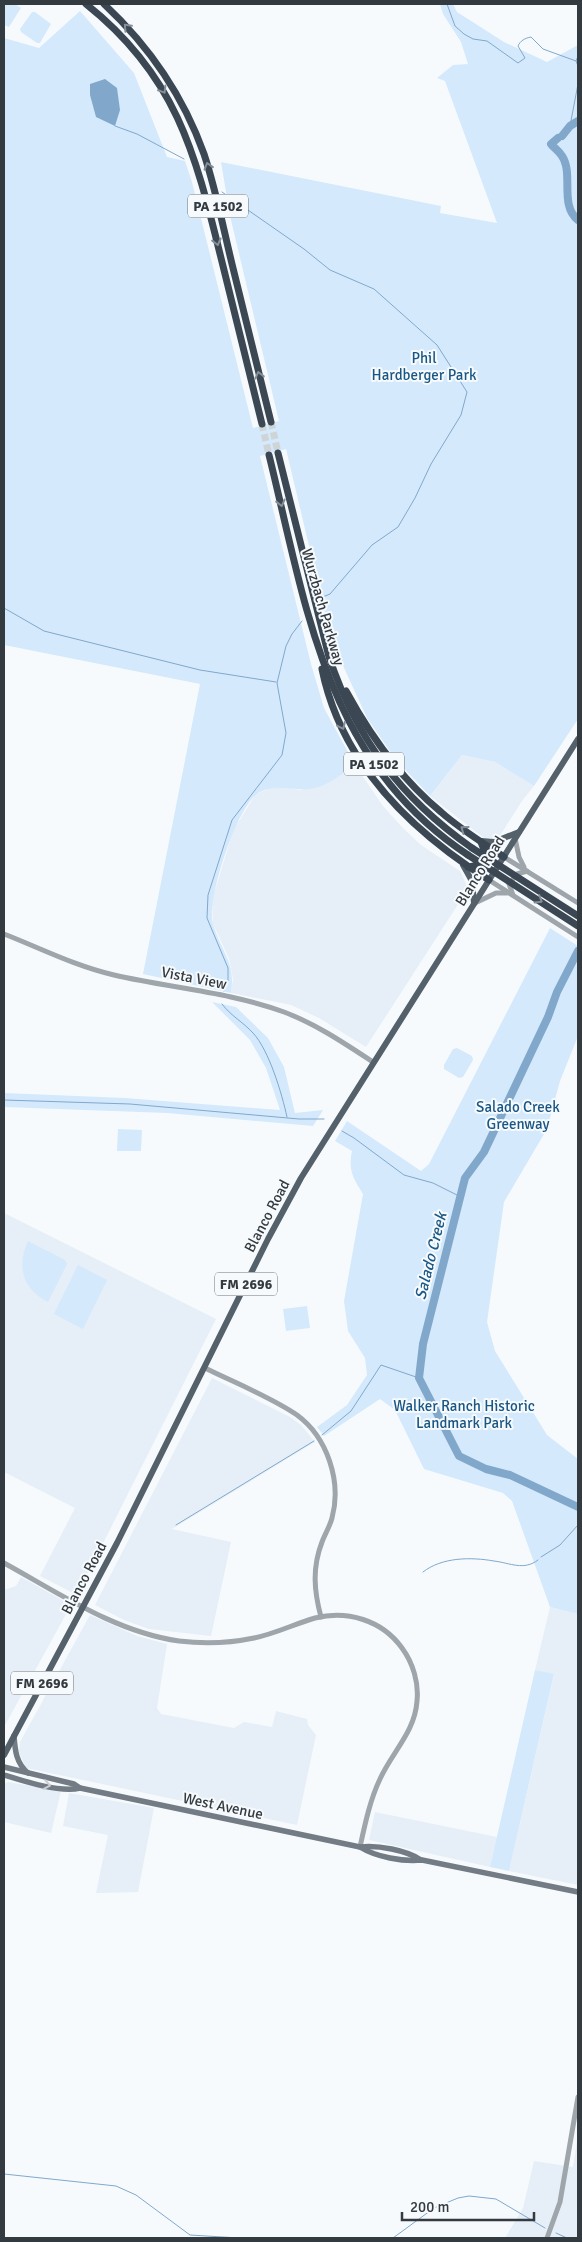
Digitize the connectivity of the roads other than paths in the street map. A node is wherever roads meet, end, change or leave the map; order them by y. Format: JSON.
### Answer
{"nodes":[{"id":1,"x":86,"y":4,"type":"edge"},
{"id":2,"x":104,"y":4,"type":"edge"},
{"id":3,"x":271,"y":422,"type":"tunnel mouth"},
{"id":4,"x":262,"y":424,"type":"tunnel mouth"},
{"id":5,"x":278,"y":453,"type":"tunnel mouth"},
{"id":6,"x":269,"y":455,"type":"tunnel mouth"},
{"id":7,"x":317,"y":647,"type":"junction"},
{"id":8,"x":329,"y":657,"type":"junction"},
{"id":9,"x":578,"y":739,"type":"edge"},
{"id":10,"x":517,"y":835,"type":"junction"},
{"id":11,"x":481,"y":841,"type":"junction"},
{"id":12,"x":504,"y":857,"type":"junction"},
{"id":13,"x":465,"y":865,"type":"junction"},
{"id":14,"x":528,"y":871,"type":"junction"},
{"id":15,"x":489,"y":880,"type":"junction"},
{"id":16,"x":510,"y":894,"type":"junction"},
{"id":17,"x":474,"y":903,"type":"junction"},
{"id":18,"x":578,"y":904,"type":"edge"},
{"id":19,"x":578,"y":916,"type":"edge"},
{"id":20,"x":578,"y":926,"type":"edge"},
{"id":21,"x":4,"y":934,"type":"edge"},
{"id":22,"x":578,"y":937,"type":"edge"},
{"id":23,"x":373,"y":1062,"type":"junction"},
{"id":24,"x":205,"y":1368,"type":"junction"},
{"id":25,"x":4,"y":1563,"type":"edge"},
{"id":26,"x":84,"y":1607,"type":"junction"},
{"id":27,"x":321,"y":1617,"type":"junction"},
{"id":28,"x":12,"y":1740,"type":"junction"},
{"id":29,"x":4,"y":1746,"type":"edge"},
{"id":30,"x":4,"y":1755,"type":"edge"},
{"id":31,"x":4,"y":1767,"type":"edge"},
{"id":32,"x":29,"y":1774,"type":"junction"},
{"id":33,"x":4,"y":1775,"type":"edge"},
{"id":34,"x":14,"y":1778,"type":"junction"},
{"id":35,"x":4,"y":1781,"type":"edge"},
{"id":36,"x":80,"y":1788,"type":"junction"},
{"id":37,"x":360,"y":1848,"type":"junction"},
{"id":38,"x":578,"y":1892,"type":"edge"},
{"id":39,"x":578,"y":2097,"type":"edge"},
{"id":40,"x":547,"y":2238,"type":"edge"}],
"edges":[{"from":1,"to":4,"type":"highway","number":"PA 1502","one_way":true},
{"from":3,"to":2,"type":"highway","number":"PA 1502","one_way":true},
{"from":5,"to":8,"type":"highway","name":"Wurzbach Parkway","number":"PA 1502"},
{"from":6,"to":7,"type":"highway","name":"Wurzbach Parkway","number":"PA 1502","one_way":true},
{"from":7,"to":13,"type":"highway","one_way":true},
{"from":7,"to":20,"type":"highway","name":"Wurzbach Parkway","number":"PA 1502","one_way":true,"bridge":true},
{"from":11,"to":8,"type":"highway","one_way":true},
{"from":8,"to":19,"type":"highway","name":"Wurzbach Parkway","number":"PA 1502","bridge":true},
{"from":9,"to":10,"type":"main road","name":"Blanco Road","number":"FM 2696"},
{"from":10,"to":11,"type":"main road"},
{"from":10,"to":12,"type":"main road","name":"Blanco Road","number":"FM 2696"},
{"from":10,"to":14,"type":"street"},
{"from":11,"to":12,"type":"highway"},
{"from":11,"to":13,"type":"highway"},
{"from":12,"to":14,"type":"street"},
{"from":12,"to":15,"type":"main road","name":"Blanco Road","number":"FM 2696"},
{"from":13,"to":15,"type":"highway"},
{"from":13,"to":17,"type":"main road"},
{"from":14,"to":16,"type":"street"},
{"from":14,"to":18,"type":"street"},
{"from":15,"to":16,"type":"street"},
{"from":15,"to":17,"type":"main road","name":"Blanco Road","number":"FM 2696"},
{"from":16,"to":17,"type":"street"},
{"from":16,"to":22,"type":"street"},
{"from":17,"to":23,"type":"main road","name":"Blanco Road","number":"FM 2696"},
{"from":21,"to":23,"type":"street","name":"Vista View"},
{"from":23,"to":24,"type":"main road","name":"Blanco Road","number":"FM 2696"},
{"from":24,"to":26,"type":"main road","name":"Blanco Road","number":"FM 2696"},
{"from":24,"to":27,"type":"street"},
{"from":25,"to":26,"type":"street"},
{"from":26,"to":27,"type":"street"},
{"from":26,"to":28,"type":"main road","name":"Blanco Road","number":"FM 2696"},
{"from":27,"to":37,"type":"street"},
{"from":28,"to":29,"type":"main road"},
{"from":28,"to":30,"type":"main road","name":"Blanco Road","number":"FM 2696"},
{"from":28,"to":32,"type":"main road"},
{"from":31,"to":32,"type":"main road","name":"West Avenue"},
{"from":32,"to":36,"type":"main road","name":"West Avenue"},
{"from":33,"to":34,"type":"main road","name":"West Avenue"},
{"from":34,"to":35,"type":"main road"},
{"from":34,"to":36,"type":"main road","name":"West Avenue","one_way":true},
{"from":36,"to":37,"type":"main road","name":"West Avenue"},
{"from":37,"to":38,"type":"main road","name":"West Avenue"},
{"from":39,"to":40,"type":"street"}]}
